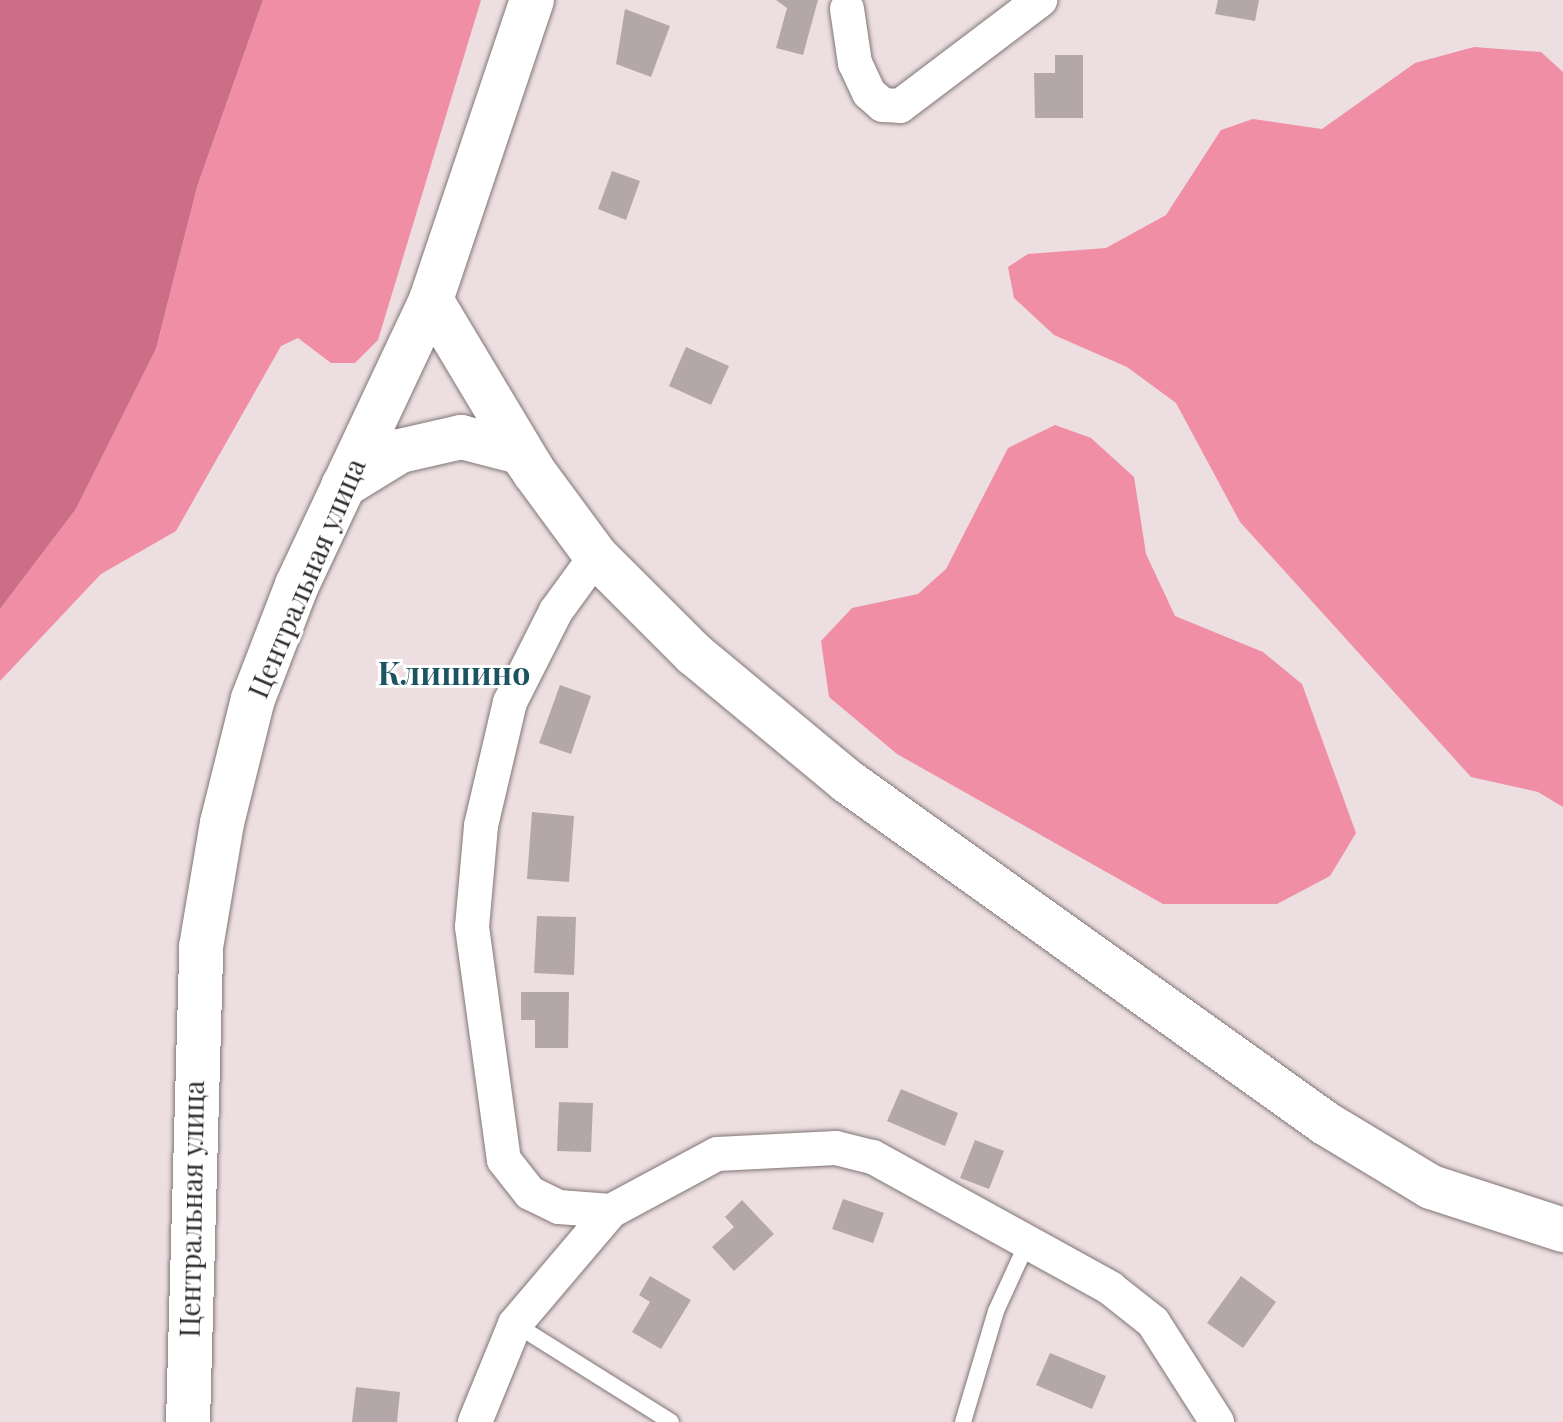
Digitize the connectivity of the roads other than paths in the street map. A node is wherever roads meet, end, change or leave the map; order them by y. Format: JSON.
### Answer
{"nodes":[{"id":1,"x":532,"y":0,"type":"edge"},
{"id":2,"x":1040,"y":0,"type":"edge"},
{"id":3,"x":847,"y":9,"type":"dead end"},
{"id":4,"x":431,"y":300,"type":"junction"},
{"id":5,"x":534,"y":472,"type":"junction"},
{"id":6,"x":343,"y":486,"type":"junction"},
{"id":7,"x":596,"y":556,"type":"junction"},
{"id":8,"x":611,"y":1211,"type":"junction"},
{"id":9,"x":1563,"y":1230,"type":"edge"},
{"id":10,"x":1028,"y":1241,"type":"junction"},
{"id":11,"x":515,"y":1324,"type":"junction"},
{"id":12,"x":188,"y":1422,"type":"edge"},
{"id":13,"x":475,"y":1422,"type":"edge"},
{"id":14,"x":671,"y":1422,"type":"edge"},
{"id":15,"x":963,"y":1422,"type":"edge"},
{"id":16,"x":1217,"y":1422,"type":"edge"}],
"edges":[{"from":1,"to":4,"type":"main road","name":"Центральная улица"},
{"from":2,"to":3,"type":"street"},
{"from":4,"to":5,"type":"main road"},
{"from":4,"to":6,"type":"main road","name":"Центральная улица"},
{"from":5,"to":6,"type":"main road"},
{"from":5,"to":7,"type":"main road"},
{"from":6,"to":12,"type":"main road","name":"Центральная улица"},
{"from":7,"to":8,"type":"street"},
{"from":7,"to":9,"type":"main road"},
{"from":8,"to":10,"type":"street"},
{"from":8,"to":11,"type":"street"},
{"from":10,"to":15,"type":"lane"},
{"from":10,"to":16,"type":"street"},
{"from":11,"to":13,"type":"street"},
{"from":11,"to":14,"type":"lane"}]}
